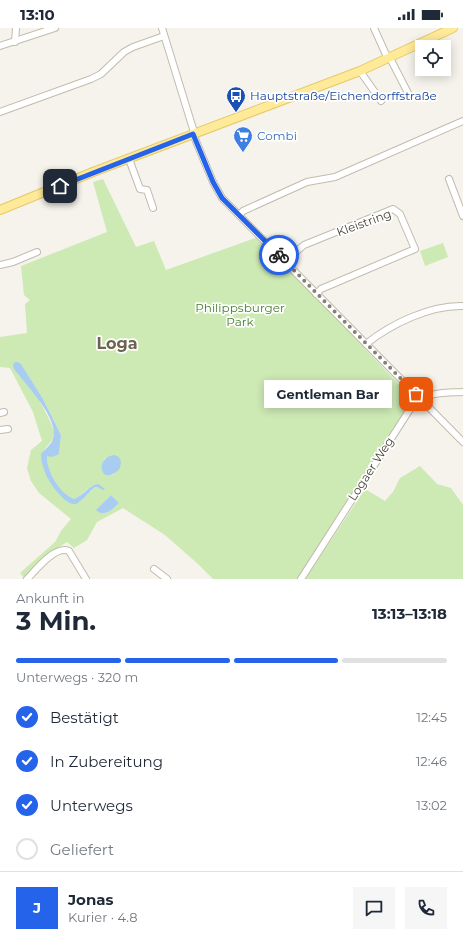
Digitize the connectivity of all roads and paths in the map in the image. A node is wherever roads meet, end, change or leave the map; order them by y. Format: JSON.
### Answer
{"nodes":[{"id":1,"x":16,"y":28,"type":"edge"},
{"id":2,"x":54,"y":28,"type":"edge"},
{"id":3,"x":162,"y":28,"type":"edge"},
{"id":4,"x":374,"y":28,"type":"edge"},
{"id":5,"x":453,"y":28,"type":"edge"},
{"id":6,"x":438,"y":31,"type":"edge"},
{"id":7,"x":164,"y":36,"type":"junction"},
{"id":8,"x":15,"y":42,"type":"junction"},
{"id":9,"x":0,"y":46,"type":"edge"},
{"id":10,"x":389,"y":59,"type":"junction"},
{"id":11,"x":360,"y":71,"type":"junction"},
{"id":12,"x":408,"y":93,"type":"dead end"},
{"id":13,"x":381,"y":101,"type":"dead end"},
{"id":14,"x":0,"y":112,"type":"edge"},
{"id":15,"x":463,"y":121,"type":"edge"},
{"id":16,"x":193,"y":134,"type":"junction"},
{"id":17,"x":129,"y":159,"type":"junction"},
{"id":18,"x":448,"y":179,"type":"dead end"},
{"id":19,"x":154,"y":208,"type":"dead end"},
{"id":20,"x":0,"y":210,"type":"edge"},
{"id":21,"x":239,"y":215,"type":"junction"},
{"id":22,"x":463,"y":216,"type":"edge"},
{"id":23,"x":37,"y":252,"type":"dead end"},
{"id":24,"x":285,"y":261,"type":"junction"},
{"id":25,"x":0,"y":265,"type":"edge"},
{"id":26,"x":316,"y":294,"type":"junction"},
{"id":27,"x":463,"y":306,"type":"edge"},
{"id":28,"x":366,"y":344,"type":"junction"},
{"id":29,"x":463,"y":392,"type":"edge"},
{"id":30,"x":419,"y":398,"type":"junction"},
{"id":31,"x":8,"y":429,"type":"dead end"},
{"id":32,"x":0,"y":430,"type":"edge"},
{"id":33,"x":463,"y":442,"type":"edge"},
{"id":34,"x":154,"y":569,"type":"dead end"},
{"id":35,"x":158,"y":577,"type":"edge"},
{"id":36,"x":27,"y":579,"type":"edge"},
{"id":37,"x":86,"y":579,"type":"edge"},
{"id":38,"x":167,"y":579,"type":"edge"},
{"id":39,"x":301,"y":579,"type":"edge"}],
"edges":[{"from":1,"to":8,"type":"street"},
{"from":2,"to":8,"type":"street"},
{"from":3,"to":7,"type":"street"},
{"from":4,"to":10,"type":"street"},
{"from":5,"to":6,"type":"main road"},
{"from":6,"to":10,"type":"main road"},
{"from":7,"to":14,"type":"street"},
{"from":7,"to":16,"type":"street"},
{"from":8,"to":9,"type":"street"},
{"from":10,"to":11,"type":"main road"},
{"from":10,"to":12,"type":"street"},
{"from":11,"to":13,"type":"street"},
{"from":11,"to":16,"type":"main road"},
{"from":15,"to":21,"type":"street"},
{"from":16,"to":17,"type":"main road"},
{"from":16,"to":21,"type":"street"},
{"from":17,"to":19,"type":"street"},
{"from":17,"to":20,"type":"main road"},
{"from":18,"to":22,"type":"street"},
{"from":21,"to":24,"type":"street"},
{"from":23,"to":25,"type":"street"},
{"from":24,"to":26,"type":"street"},
{"from":24,"to":26,"type":"street","name":"Kleistring"},
{"from":26,"to":28,"type":"street"},
{"from":27,"to":28,"type":"street"},
{"from":28,"to":30,"type":"street"},
{"from":29,"to":30,"type":"street"},
{"from":30,"to":33,"type":"street"},
{"from":30,"to":39,"type":"street","name":"Logaer Weg"},
{"from":31,"to":32,"type":"street"},
{"from":34,"to":35,"type":"street"},
{"from":35,"to":38,"type":"street"},
{"from":36,"to":37,"type":"street"}]}
